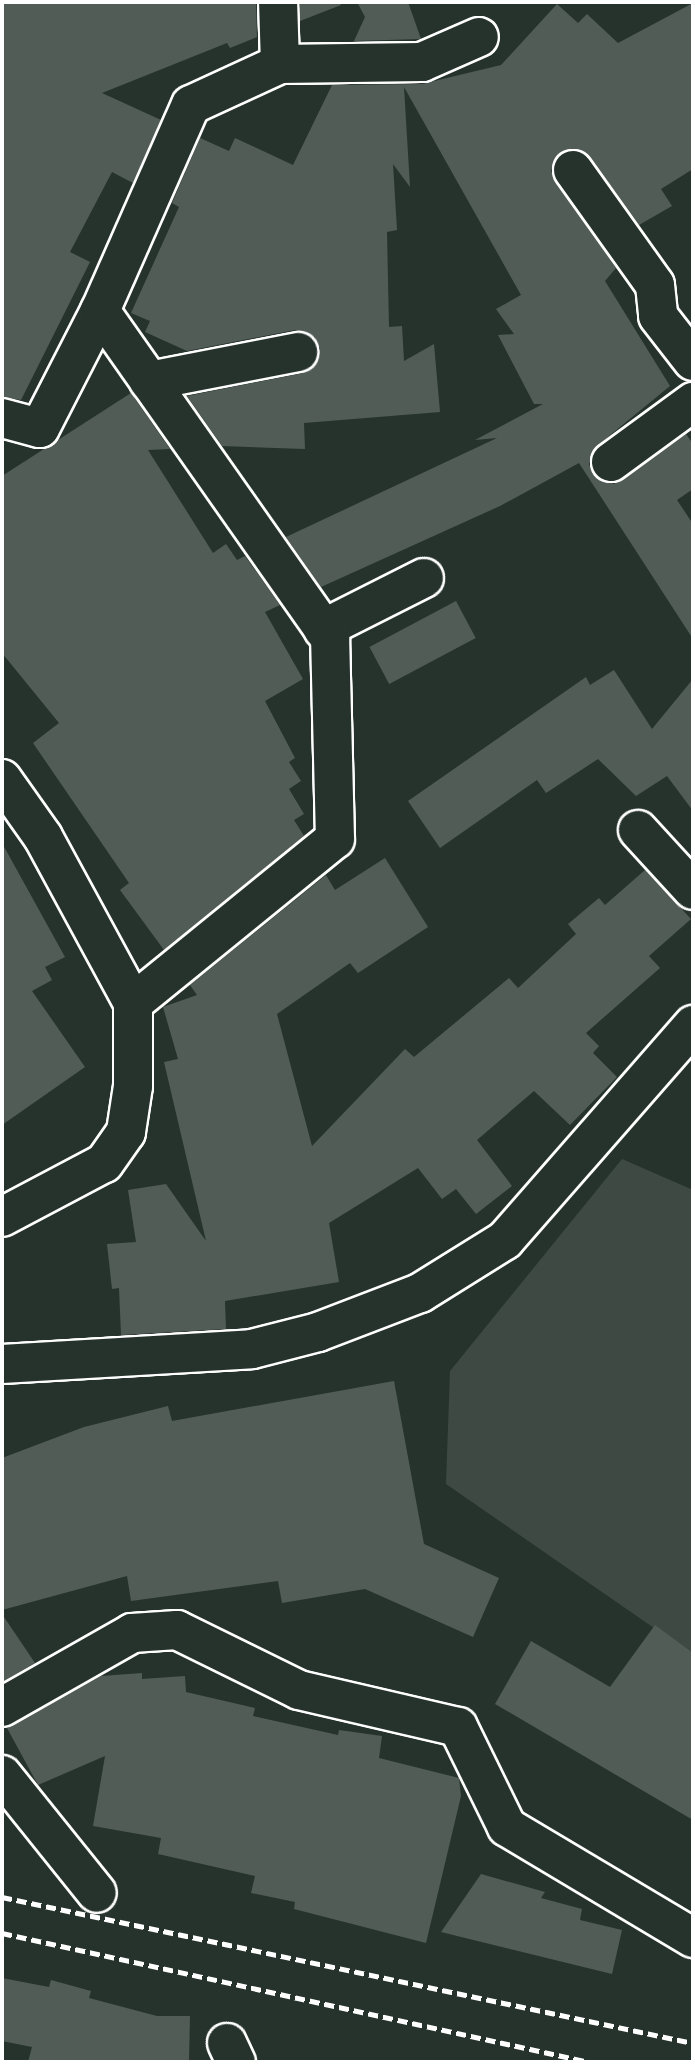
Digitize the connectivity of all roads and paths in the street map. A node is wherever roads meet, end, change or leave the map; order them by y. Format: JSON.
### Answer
{"nodes":[{"id":1,"x":278,"y":2,"type":"edge"},
{"id":2,"x":479,"y":37,"type":"dead end"},
{"id":3,"x":280,"y":64,"type":"junction"},
{"id":4,"x":573,"y":170,"type":"dead end"},
{"id":5,"x":100,"y":311,"type":"junction"},
{"id":6,"x":298,"y":352,"type":"dead end"},
{"id":7,"x":693,"y":361,"type":"edge"},
{"id":8,"x":149,"y":381,"type":"junction"},
{"id":9,"x":693,"y":402,"type":"edge"},
{"id":10,"x":2,"y":418,"type":"edge"},
{"id":11,"x":611,"y":462,"type":"dead end"},
{"id":12,"x":424,"y":578,"type":"dead end"},
{"id":13,"x":323,"y":629,"type":"junction"},
{"id":14,"x":2,"y":779,"type":"edge"},
{"id":15,"x":638,"y":830,"type":"dead end"},
{"id":16,"x":693,"y":890,"type":"edge"},
{"id":17,"x":133,"y":1003,"type":"junction"},
{"id":18,"x":693,"y":1025,"type":"edge"},
{"id":19,"x":2,"y":1217,"type":"edge"},
{"id":20,"x":2,"y":1364,"type":"edge"},
{"id":21,"x":2,"y":1707,"type":"edge"},
{"id":22,"x":2,"y":1775,"type":"edge"},
{"id":23,"x":97,"y":1892,"type":"dead end"},
{"id":24,"x":693,"y":1938,"type":"edge"}],
"edges":[{"from":1,"to":3,"type":"street"},
{"from":2,"to":3,"type":"street"},
{"from":3,"to":5,"type":"street"},
{"from":4,"to":7,"type":"street"},
{"from":5,"to":8,"type":"street"},
{"from":5,"to":10,"type":"street"},
{"from":6,"to":8,"type":"street"},
{"from":8,"to":13,"type":"street"},
{"from":9,"to":11,"type":"street"},
{"from":12,"to":13,"type":"street"},
{"from":13,"to":17,"type":"street"},
{"from":14,"to":17,"type":"street"},
{"from":15,"to":16,"type":"street"},
{"from":17,"to":19,"type":"street"},
{"from":18,"to":20,"type":"street"},
{"from":21,"to":24,"type":"street"},
{"from":22,"to":23,"type":"street"}]}
